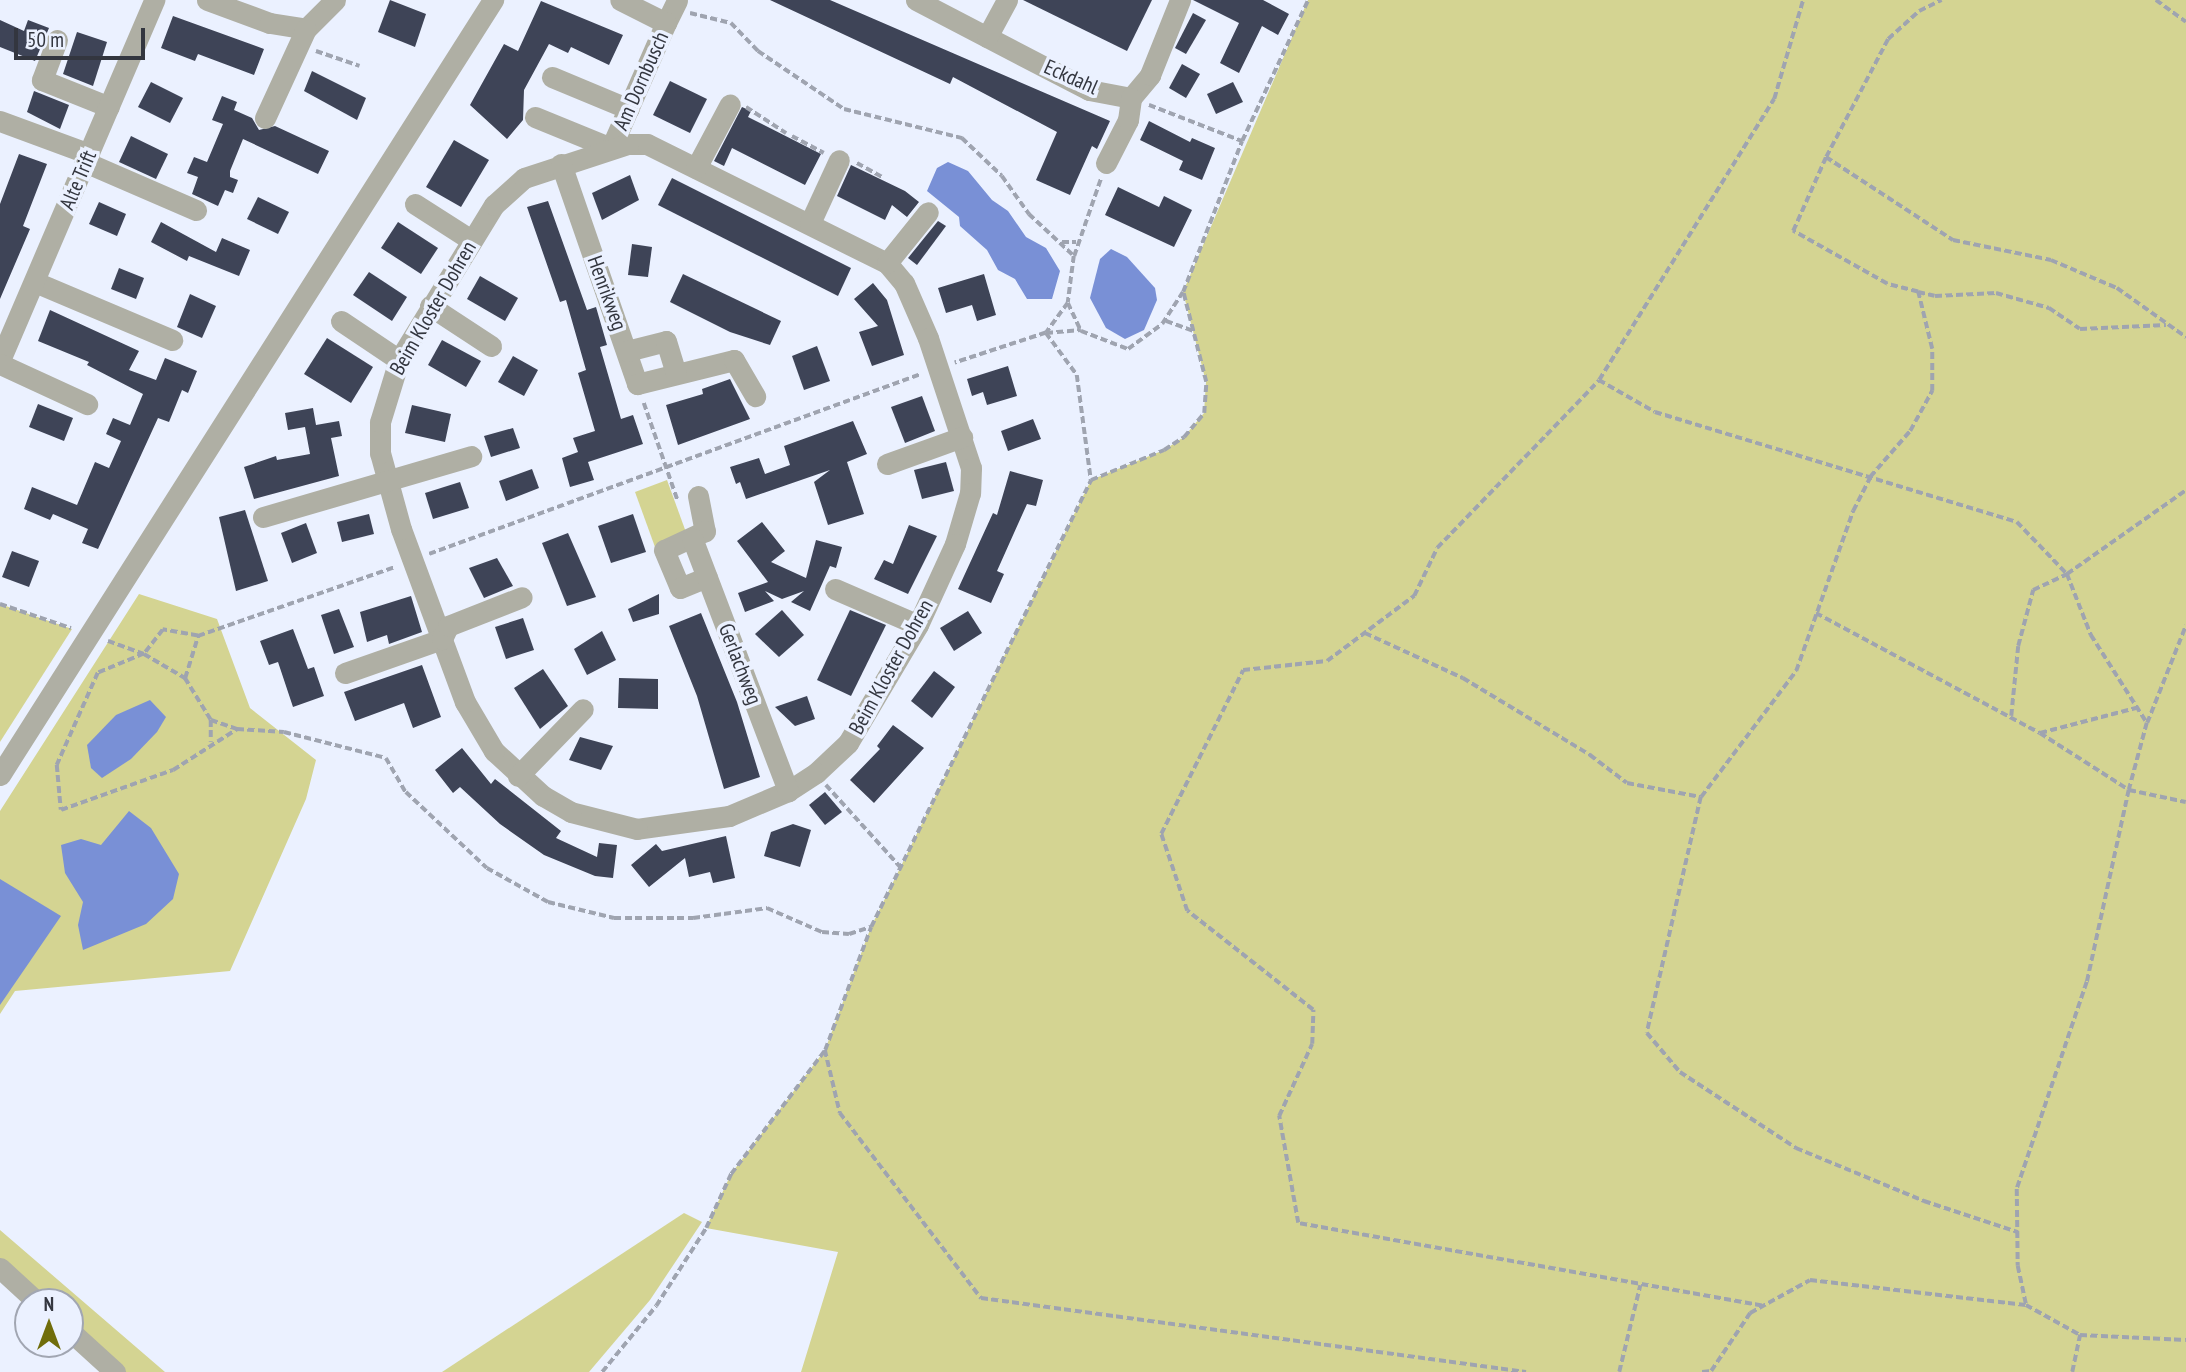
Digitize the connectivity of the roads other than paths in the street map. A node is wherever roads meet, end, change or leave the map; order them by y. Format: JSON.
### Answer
{"nodes":[{"id":1,"x":154,"y":0,"type":"edge"},
{"id":2,"x":207,"y":0,"type":"edge"},
{"id":3,"x":335,"y":0,"type":"edge"},
{"id":4,"x":493,"y":0,"type":"edge"},
{"id":5,"x":620,"y":0,"type":"edge"},
{"id":6,"x":916,"y":0,"type":"edge"},
{"id":7,"x":1007,"y":0,"type":"edge"},
{"id":8,"x":1180,"y":0,"type":"edge"},
{"id":9,"x":672,"y":11,"type":"edge"},
{"id":10,"x":302,"y":37,"type":"junction"},
{"id":11,"x":988,"y":37,"type":"junction"},
{"id":12,"x":57,"y":40,"type":"dead end"},
{"id":13,"x":552,"y":77,"type":"dead end"},
{"id":14,"x":1131,"y":98,"type":"junction"},
{"id":15,"x":730,"y":104,"type":"road end"},
{"id":16,"x":109,"y":107,"type":"junction"},
{"id":17,"x":629,"y":109,"type":"junction"},
{"id":18,"x":536,"y":117,"type":"dead end"},
{"id":19,"x":265,"y":118,"type":"dead end"},
{"id":20,"x":0,"y":121,"type":"edge"},
{"id":21,"x":611,"y":148,"type":"junction"},
{"id":22,"x":87,"y":158,"type":"junction"},
{"id":23,"x":839,"y":160,"type":"road end"},
{"id":24,"x":1106,"y":163,"type":"road end"},
{"id":25,"x":561,"y":164,"type":"junction"},
{"id":26,"x":696,"y":168,"type":"junction"},
{"id":27,"x":415,"y":204,"type":"dead end"},
{"id":28,"x":196,"y":210,"type":"dead end"},
{"id":29,"x":928,"y":212,"type":"dead end"},
{"id":30,"x":810,"y":223,"type":"junction"},
{"id":31,"x":471,"y":240,"type":"junction"},
{"id":32,"x":887,"y":263,"type":"junction"},
{"id":33,"x":34,"y":282,"type":"junction"},
{"id":34,"x":430,"y":306,"type":"junction"},
{"id":35,"x":341,"y":321,"type":"dead end"},
{"id":36,"x":172,"y":340,"type":"dead end"},
{"id":37,"x":491,"y":346,"type":"dead end"},
{"id":38,"x":627,"y":351,"type":"junction"},
{"id":39,"x":399,"y":360,"type":"junction"},
{"id":40,"x":0,"y":362,"type":"edge"},
{"id":41,"x":676,"y":373,"type":"junction"},
{"id":42,"x":755,"y":396,"type":"dead end"},
{"id":43,"x":87,"y":404,"type":"dead end"},
{"id":44,"x":962,"y":437,"type":"junction"},
{"id":45,"x":471,"y":456,"type":"dead end"},
{"id":46,"x":887,"y":464,"type":"dead end"},
{"id":47,"x":388,"y":483,"type":"junction"},
{"id":48,"x":689,"y":500,"type":"road end"},
{"id":49,"x":263,"y":517,"type":"dead end"},
{"id":50,"x":692,"y":538,"type":"junction"},
{"id":51,"x":707,"y":577,"type":"junction"},
{"id":52,"x":835,"y":589,"type":"dead end"},
{"id":53,"x":522,"y":597,"type":"dead end"},
{"id":54,"x":918,"y":625,"type":"junction"},
{"id":55,"x":442,"y":639,"type":"junction"},
{"id":56,"x":345,"y":673,"type":"dead end"},
{"id":57,"x":583,"y":709,"type":"dead end"},
{"id":58,"x":0,"y":775,"type":"edge"},
{"id":59,"x":518,"y":776,"type":"junction"},
{"id":60,"x":788,"y":791,"type":"junction"},
{"id":61,"x":0,"y":1268,"type":"edge"},
{"id":62,"x":22,"y":1288,"type":"edge"},
{"id":63,"x":84,"y":1344,"type":"edge"},
{"id":64,"x":115,"y":1372,"type":"edge"}],
"edges":[{"from":1,"to":16,"type":"street","name":"Alte Trift"},
{"from":2,"to":10,"type":"street"},
{"from":3,"to":10,"type":"street"},
{"from":4,"to":58,"type":"street"},
{"from":5,"to":9,"type":"street","name":"Am Dornbusch"},
{"from":6,"to":11,"type":"street","name":"Eckdahl"},
{"from":7,"to":11,"type":"street"},
{"from":8,"to":14,"type":"street"},
{"from":9,"to":17,"type":"street","name":"Am Dornbusch"},
{"from":10,"to":19,"type":"street"},
{"from":11,"to":14,"type":"street","name":"Eckdahl"},
{"from":12,"to":16,"type":"street"},
{"from":13,"to":17,"type":"street"},
{"from":14,"to":24,"type":"street"},
{"from":15,"to":26,"type":"street"},
{"from":16,"to":22,"type":"street","name":"Alte Trift"},
{"from":17,"to":21,"type":"street","name":"Am Dornbusch"},
{"from":18,"to":21,"type":"street"},
{"from":20,"to":22,"type":"street"},
{"from":21,"to":25,"type":"street","name":"Beim Kloster Dohren"},
{"from":21,"to":26,"type":"street","name":"Beim Kloster Dohren"},
{"from":22,"to":28,"type":"street"},
{"from":22,"to":33,"type":"street","name":"Alte Trift"},
{"from":23,"to":30,"type":"street"},
{"from":25,"to":31,"type":"street","name":"Beim Kloster Dohren"},
{"from":25,"to":38,"type":"street","name":"Henrikweg"},
{"from":26,"to":30,"type":"street","name":"Beim Kloster Dohren"},
{"from":27,"to":31,"type":"street"},
{"from":29,"to":32,"type":"street"},
{"from":30,"to":32,"type":"street","name":"Beim Kloster Dohren"},
{"from":31,"to":34,"type":"street","name":"Beim Kloster Dohren"},
{"from":32,"to":44,"type":"street","name":"Beim Kloster Dohren"},
{"from":33,"to":36,"type":"street"},
{"from":33,"to":40,"type":"street","name":"Alte Trift"},
{"from":34,"to":37,"type":"street"},
{"from":34,"to":39,"type":"street","name":"Beim Kloster Dohren"},
{"from":35,"to":39,"type":"street"},
{"from":38,"to":41,"type":"street"},
{"from":38,"to":41,"type":"street","name":"Henrikweg"},
{"from":39,"to":47,"type":"street","name":"Beim Kloster Dohren"},
{"from":40,"to":43,"type":"street"},
{"from":41,"to":42,"type":"street"},
{"from":44,"to":46,"type":"street"},
{"from":44,"to":54,"type":"street","name":"Beim Kloster Dohren"},
{"from":45,"to":47,"type":"street"},
{"from":47,"to":49,"type":"street"},
{"from":47,"to":55,"type":"street","name":"Beim Kloster Dohren"},
{"from":48,"to":50,"type":"street"},
{"from":50,"to":51,"type":"street","name":"Gerlachweg"},
{"from":50,"to":51,"type":"street"},
{"from":51,"to":60,"type":"street","name":"Gerlachweg"},
{"from":52,"to":54,"type":"street"},
{"from":53,"to":55,"type":"street"},
{"from":54,"to":60,"type":"street","name":"Beim Kloster Dohren"},
{"from":55,"to":56,"type":"street"},
{"from":55,"to":59,"type":"street","name":"Beim Kloster Dohren"},
{"from":57,"to":59,"type":"street"},
{"from":59,"to":60,"type":"street","name":"Beim Kloster Dohren"},
{"from":61,"to":62,"type":"street"},
{"from":63,"to":64,"type":"street"}]}
